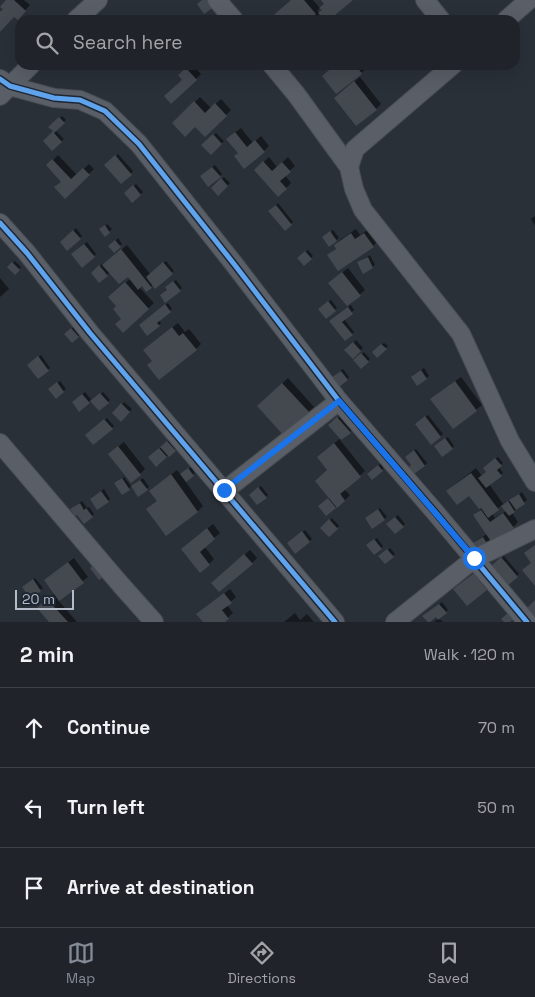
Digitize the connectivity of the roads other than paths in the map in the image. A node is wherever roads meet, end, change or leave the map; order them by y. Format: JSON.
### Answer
{"nodes":[{"id":1,"x":98,"y":0,"type":"edge"},
{"id":2,"x":217,"y":0,"type":"edge"},
{"id":3,"x":425,"y":0,"type":"edge"},
{"id":4,"x":529,"y":0,"type":"edge"},
{"id":5,"x":82,"y":15,"type":"edge"},
{"id":6,"x":230,"y":15,"type":"edge"},
{"id":7,"x":437,"y":15,"type":"edge"},
{"id":8,"x":512,"y":15,"type":"edge"},
{"id":9,"x":25,"y":70,"type":"edge"},
{"id":10,"x":276,"y":70,"type":"edge"},
{"id":11,"x":447,"y":70,"type":"edge"},
{"id":12,"x":3,"y":87,"type":"edge"},
{"id":13,"x":349,"y":167,"type":"junction"},
{"id":14,"x":0,"y":223,"type":"edge"},
{"id":15,"x":339,"y":401,"type":"junction"},
{"id":16,"x":0,"y":442,"type":"edge"},
{"id":17,"x":535,"y":482,"type":"edge"},
{"id":18,"x":224,"y":490,"type":"junction"},
{"id":19,"x":535,"y":529,"type":"edge"},
{"id":20,"x":474,"y":558,"type":"junction"},
{"id":21,"x":154,"y":622,"type":"edge"},
{"id":22,"x":335,"y":622,"type":"edge"},
{"id":23,"x":395,"y":622,"type":"edge"},
{"id":24,"x":527,"y":622,"type":"edge"}],
"edges":[{"from":1,"to":5,"type":"street"},
{"from":2,"to":6,"type":"street"},
{"from":3,"to":7,"type":"street"},
{"from":4,"to":8,"type":"street"},
{"from":9,"to":12,"type":"street"},
{"from":10,"to":13,"type":"street"},
{"from":11,"to":13,"type":"street"},
{"from":12,"to":15,"type":"street"},
{"from":13,"to":17,"type":"street"},
{"from":14,"to":18,"type":"street"},
{"from":15,"to":18,"type":"street"},
{"from":15,"to":20,"type":"street"},
{"from":16,"to":21,"type":"street"},
{"from":18,"to":22,"type":"street"},
{"from":19,"to":20,"type":"street"},
{"from":20,"to":23,"type":"street"},
{"from":20,"to":24,"type":"street"}]}
